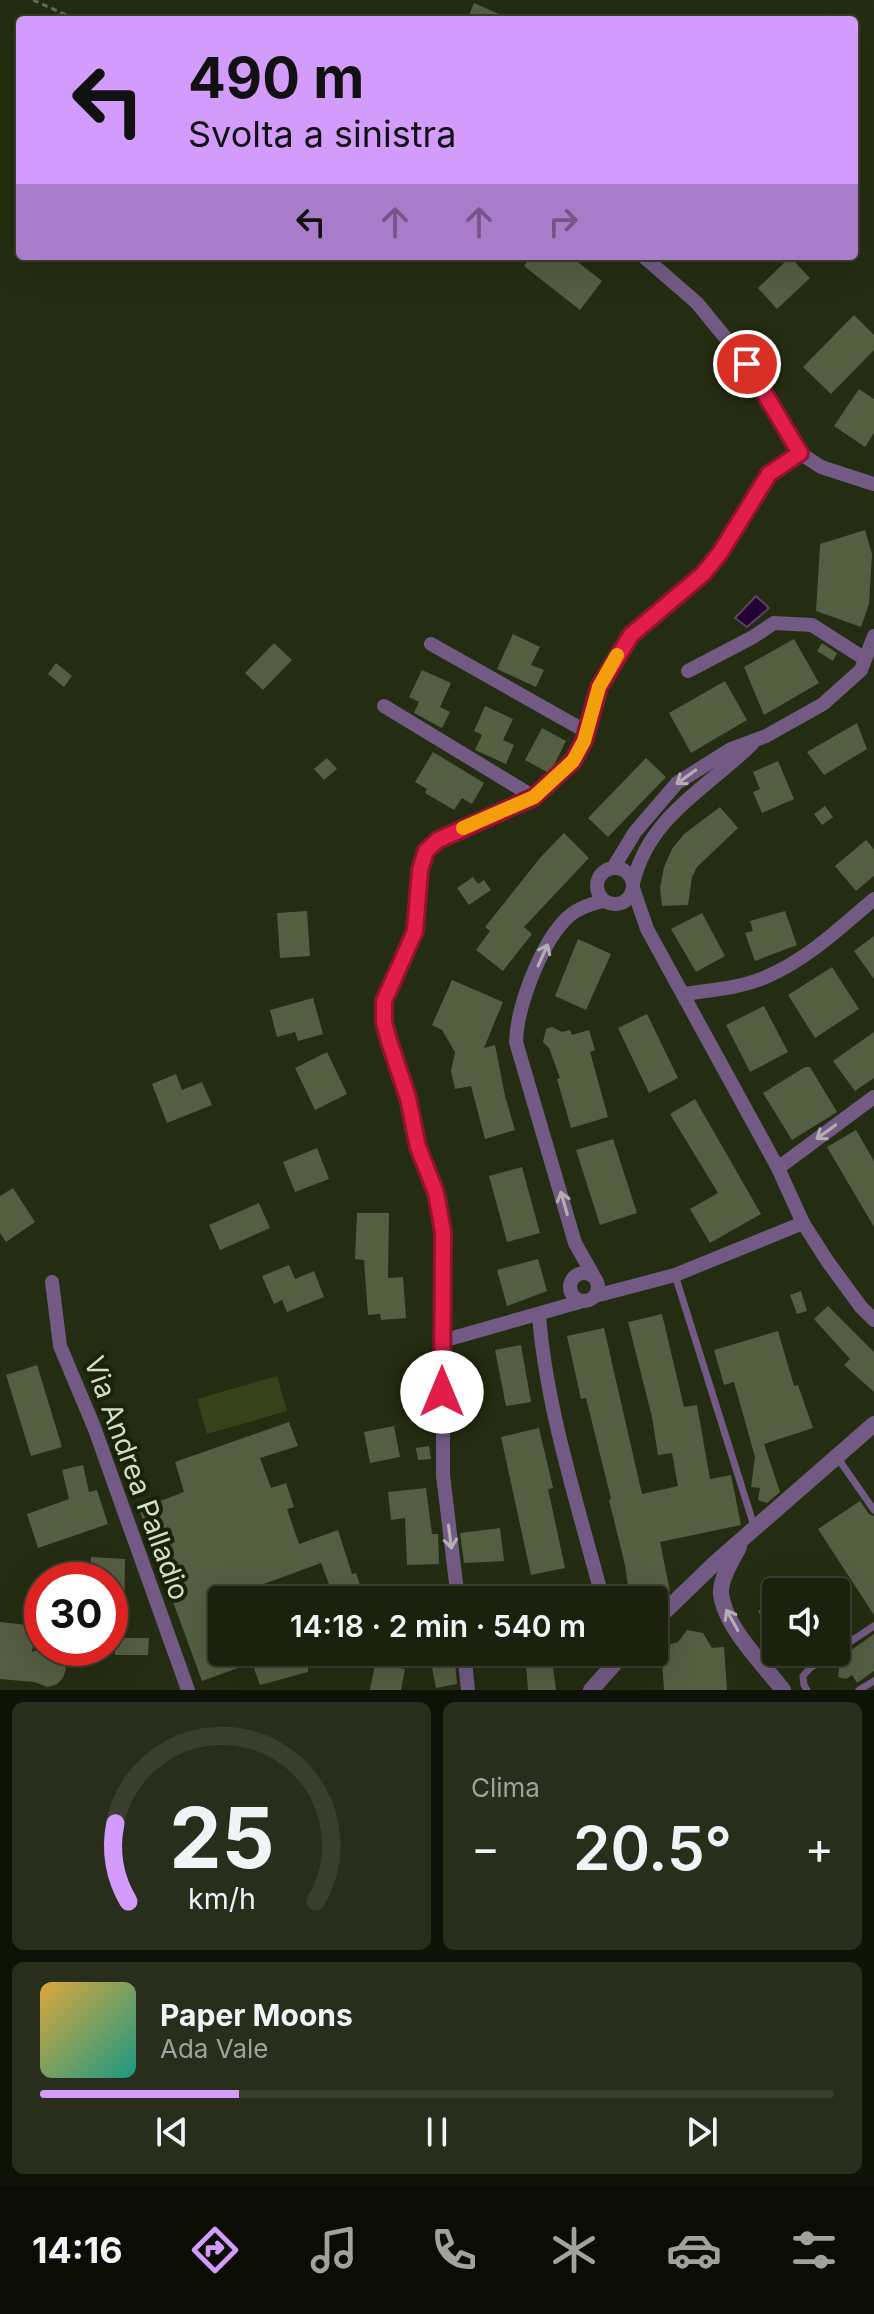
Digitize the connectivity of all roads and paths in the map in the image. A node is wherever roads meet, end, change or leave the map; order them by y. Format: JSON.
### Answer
{"nodes":[{"id":1,"x":33,"y":0,"type":"edge"},
{"id":2,"x":72,"y":16,"type":"edge"},
{"id":3,"x":648,"y":260,"type":"edge"},
{"id":4,"x":800,"y":453,"type":"junction"},
{"id":5,"x":874,"y":484,"type":"edge"},
{"id":6,"x":874,"y":636,"type":"edge"},
{"id":7,"x":431,"y":644,"type":"dead end"},
{"id":8,"x":865,"y":659,"type":"junction"},
{"id":9,"x":688,"y":671,"type":"dead end"},
{"id":10,"x":384,"y":706,"type":"dead end"},
{"id":11,"x":587,"y":732,"type":"junction"},
{"id":12,"x":755,"y":741,"type":"junction"},
{"id":13,"x":534,"y":797,"type":"junction"},
{"id":14,"x":613,"y":868,"type":"junction"},
{"id":15,"x":633,"y":885,"type":"junction"},
{"id":16,"x":874,"y":899,"type":"edge"},
{"id":17,"x":608,"y":903,"type":"junction"},
{"id":18,"x":647,"y":929,"type":"junction"},
{"id":19,"x":683,"y":994,"type":"junction"},
{"id":20,"x":874,"y":1097,"type":"edge"},
{"id":21,"x":778,"y":1168,"type":"junction"},
{"id":22,"x":803,"y":1223,"type":"junction"},
{"id":23,"x":675,"y":1275,"type":"junction"},
{"id":24,"x":594,"y":1277,"type":"junction"},
{"id":25,"x":52,"y":1282,"type":"dead end"},
{"id":26,"x":634,"y":1287,"type":"junction"},
{"id":27,"x":570,"y":1289,"type":"junction"},
{"id":28,"x":589,"y":1298,"type":"junction"},
{"id":29,"x":868,"y":1303,"type":"edge"},
{"id":30,"x":539,"y":1315,"type":"junction"},
{"id":31,"x":874,"y":1320,"type":"edge"},
{"id":32,"x":442,"y":1341,"type":"junction"},
{"id":33,"x":872,"y":1429,"type":"edge"},
{"id":34,"x":837,"y":1457,"type":"junction"},
{"id":35,"x":874,"y":1510,"type":"edge"},
{"id":36,"x":755,"y":1529,"type":"junction"},
{"id":37,"x":741,"y":1542,"type":"junction"},
{"id":38,"x":698,"y":1580,"type":"junction"},
{"id":39,"x":457,"y":1586,"type":"edge"},
{"id":40,"x":599,"y":1586,"type":"edge"},
{"id":41,"x":721,"y":1592,"type":"junction"},
{"id":42,"x":668,"y":1609,"type":"edge"},
{"id":43,"x":874,"y":1626,"type":"edge"},
{"id":44,"x":850,"y":1641,"type":"edge"},
{"id":45,"x":465,"y":1666,"type":"edge"},
{"id":46,"x":610,"y":1666,"type":"edge"},
{"id":47,"x":816,"y":1666,"type":"edge"},
{"id":48,"x":874,"y":1681,"type":"edge"},
{"id":49,"x":188,"y":1690,"type":"edge"},
{"id":50,"x":468,"y":1690,"type":"edge"},
{"id":51,"x":591,"y":1690,"type":"edge"},
{"id":52,"x":783,"y":1690,"type":"edge"},
{"id":53,"x":807,"y":1690,"type":"edge"},
{"id":54,"x":859,"y":1690,"type":"edge"}],
"edges":[{"from":1,"to":2,"type":"path"},
{"from":3,"to":4,"type":"street"},
{"from":4,"to":5,"type":"street"},
{"from":4,"to":11,"type":"street"},
{"from":6,"to":8,"type":"street"},
{"from":7,"to":11,"type":"street"},
{"from":8,"to":9,"type":"street"},
{"from":8,"to":12,"type":"street"},
{"from":10,"to":13,"type":"street"},
{"from":11,"to":13,"type":"street"},
{"from":12,"to":14,"type":"street","one_way":true},
{"from":12,"to":15,"type":"street"},
{"from":13,"to":32,"type":"street"},
{"from":14,"to":15,"type":"street"},
{"from":14,"to":17,"type":"street"},
{"from":15,"to":17,"type":"street"},
{"from":15,"to":18,"type":"street"},
{"from":16,"to":19,"type":"street"},
{"from":17,"to":18,"type":"street"},
{"from":24,"to":17,"type":"street","one_way":true},
{"from":18,"to":19,"type":"street"},
{"from":19,"to":21,"type":"street"},
{"from":20,"to":21,"type":"street","one_way":true},
{"from":21,"to":22,"type":"street"},
{"from":22,"to":23,"type":"street"},
{"from":22,"to":29,"type":"street"},
{"from":23,"to":26,"type":"street"},
{"from":23,"to":36,"type":"lane"},
{"from":24,"to":26,"type":"street"},
{"from":24,"to":27,"type":"street"},
{"from":24,"to":28,"type":"street"},
{"from":25,"to":49,"type":"street","name":"Via Andrea Palladio"},
{"from":26,"to":28,"type":"street"},
{"from":27,"to":28,"type":"street"},
{"from":27,"to":30,"type":"street"},
{"from":28,"to":30,"type":"street"},
{"from":29,"to":31,"type":"street"},
{"from":30,"to":32,"type":"street"},
{"from":30,"to":40,"type":"street"},
{"from":32,"to":39,"type":"street","one_way":true},
{"from":33,"to":34,"type":"street"},
{"from":34,"to":35,"type":"lane"},
{"from":34,"to":36,"type":"street"},
{"from":36,"to":37,"type":"street"},
{"from":37,"to":38,"type":"street"},
{"from":37,"to":41,"type":"street"},
{"from":38,"to":41,"type":"street"},
{"from":38,"to":42,"type":"street"},
{"from":52,"to":41,"type":"street","one_way":true},
{"from":43,"to":44,"type":"lane"},
{"from":45,"to":50,"type":"street"},
{"from":46,"to":51,"type":"street"},
{"from":47,"to":53,"type":"lane"},
{"from":48,"to":54,"type":"lane"}]}
